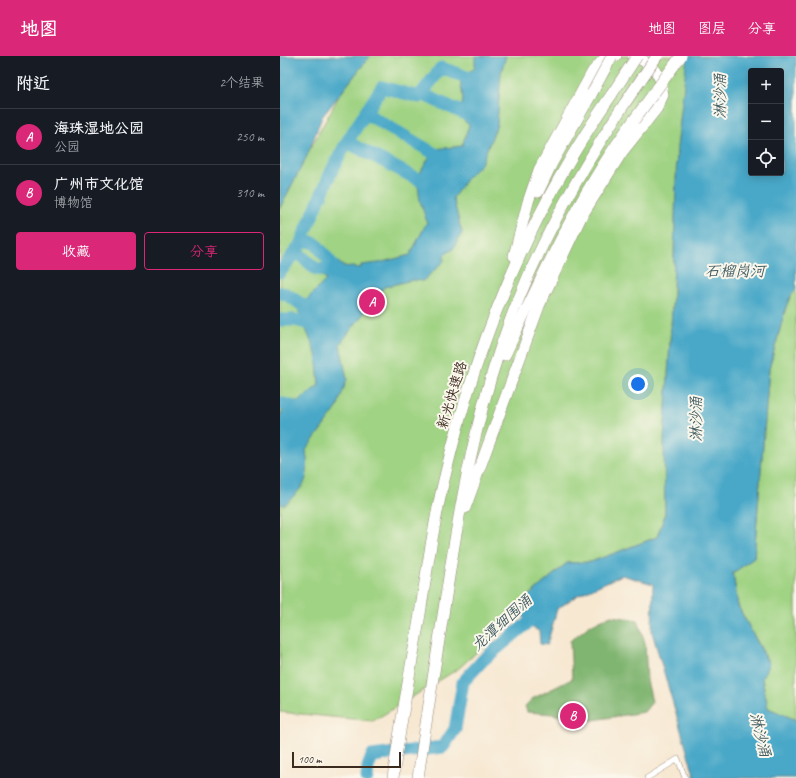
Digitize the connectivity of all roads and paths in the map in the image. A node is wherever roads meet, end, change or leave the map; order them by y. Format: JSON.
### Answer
{"nodes":[{"id":1,"x":612,"y":56,"type":"edge"},
{"id":2,"x":616,"y":56,"type":"edge"},
{"id":3,"x":633,"y":56,"type":"edge"},
{"id":4,"x":637,"y":56,"type":"edge"},
{"id":5,"x":657,"y":56,"type":"edge"},
{"id":6,"x":681,"y":56,"type":"edge"},
{"id":7,"x":506,"y":287,"type":"junction"},
{"id":8,"x":486,"y":396,"type":"junction"},
{"id":9,"x":456,"y":534,"type":"junction"},
{"id":10,"x":394,"y":778,"type":"edge"},
{"id":11,"x":418,"y":778,"type":"edge"},
{"id":12,"x":647,"y":778,"type":"edge"},
{"id":13,"x":685,"y":778,"type":"edge"}],
"edges":[{"from":1,"to":7,"type":"highway","bridge":true},
{"from":2,"to":7,"type":"highway"},
{"from":3,"to":9,"type":"highway"},
{"from":4,"to":7,"type":"highway","name":"新光快速路","bridge":true},
{"from":5,"to":8,"type":"highway","bridge":true},
{"from":6,"to":8,"type":"highway","bridge":true},
{"from":7,"to":10,"type":"highway","name":"新光快速路"},
{"from":8,"to":9,"type":"highway"},
{"from":9,"to":11,"type":"highway"},
{"from":12,"to":13,"type":"street"}]}
